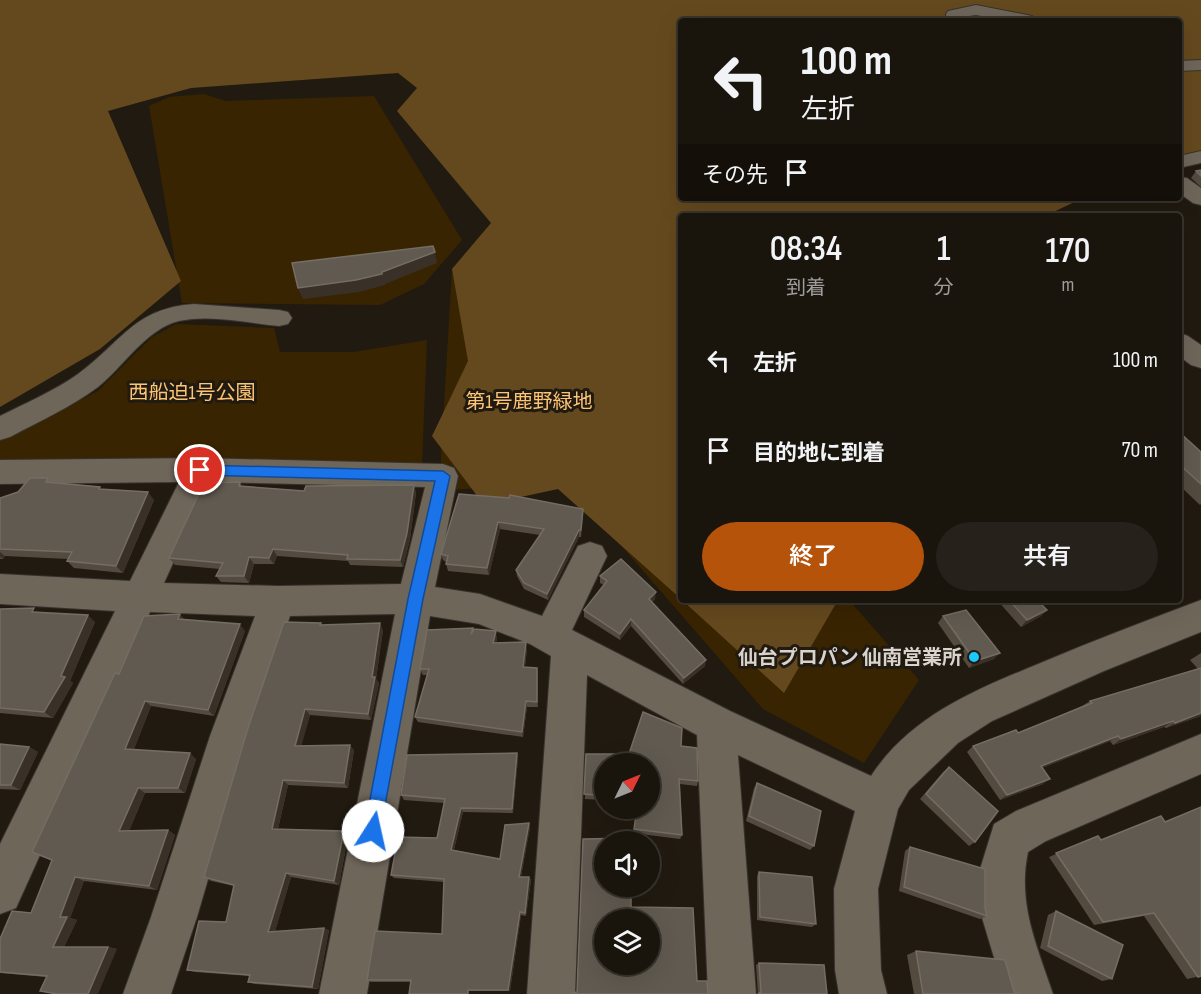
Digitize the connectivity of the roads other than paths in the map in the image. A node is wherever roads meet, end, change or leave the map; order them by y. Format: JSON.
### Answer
{"nodes":[{"id":1,"x":955,"y":18,"type":"edge"},
{"id":2,"x":1017,"y":18,"type":"edge"},
{"id":3,"x":1201,"y":65,"type":"edge"},
{"id":4,"x":1182,"y":66,"type":"edge"},
{"id":5,"x":1201,"y":157,"type":"edge"},
{"id":6,"x":1182,"y":161,"type":"edge"},
{"id":7,"x":1182,"y":185,"type":"edge"},
{"id":8,"x":1201,"y":198,"type":"edge"},
{"id":9,"x":279,"y":318,"type":"dead end"},
{"id":10,"x":1182,"y":344,"type":"edge"},
{"id":11,"x":1201,"y":360,"type":"edge"},
{"id":12,"x":1201,"y":364,"type":"edge"},
{"id":13,"x":1182,"y":369,"type":"edge"},
{"id":14,"x":0,"y":429,"type":"edge"},
{"id":15,"x":200,"y":470,"type":"junction"},
{"id":16,"x":0,"y":472,"type":"edge"},
{"id":17,"x":590,"y":556,"type":"dead end"},
{"id":18,"x":0,"y":589,"type":"edge"},
{"id":19,"x":138,"y":597,"type":"junction"},
{"id":20,"x":415,"y":599,"type":"junction"},
{"id":21,"x":278,"y":601,"type":"junction"},
{"id":22,"x":1201,"y":616,"type":"edge"},
{"id":23,"x":560,"y":642,"type":"junction"},
{"id":24,"x":716,"y":724,"type":"junction"},
{"id":25,"x":1201,"y":754,"type":"edge"},
{"id":26,"x":879,"y":801,"type":"junction"},
{"id":27,"x":0,"y":892,"type":"edge"},
{"id":28,"x":147,"y":994,"type":"edge"},
{"id":29,"x":343,"y":994,"type":"edge"},
{"id":30,"x":551,"y":994,"type":"edge"},
{"id":31,"x":732,"y":994,"type":"edge"},
{"id":32,"x":863,"y":994,"type":"edge"},
{"id":33,"x":1029,"y":994,"type":"edge"}],
"edges":[{"from":1,"to":2,"type":"street"},
{"from":3,"to":4,"type":"street"},
{"from":5,"to":6,"type":"street"},
{"from":7,"to":8,"type":"street"},
{"from":9,"to":14,"type":"street"},
{"from":10,"to":11,"type":"street"},
{"from":12,"to":13,"type":"street"},
{"from":15,"to":16,"type":"street"},
{"from":15,"to":19,"type":"street"},
{"from":15,"to":20,"type":"street"},
{"from":17,"to":23,"type":"street"},
{"from":18,"to":19,"type":"street"},
{"from":19,"to":21,"type":"street"},
{"from":19,"to":27,"type":"street"},
{"from":20,"to":21,"type":"street"},
{"from":20,"to":23,"type":"street"},
{"from":20,"to":29,"type":"street"},
{"from":21,"to":28,"type":"street"},
{"from":22,"to":26,"type":"street"},
{"from":23,"to":24,"type":"street"},
{"from":23,"to":30,"type":"street"},
{"from":24,"to":26,"type":"street"},
{"from":24,"to":31,"type":"street"},
{"from":25,"to":33,"type":"street"},
{"from":26,"to":32,"type":"street"}]}
